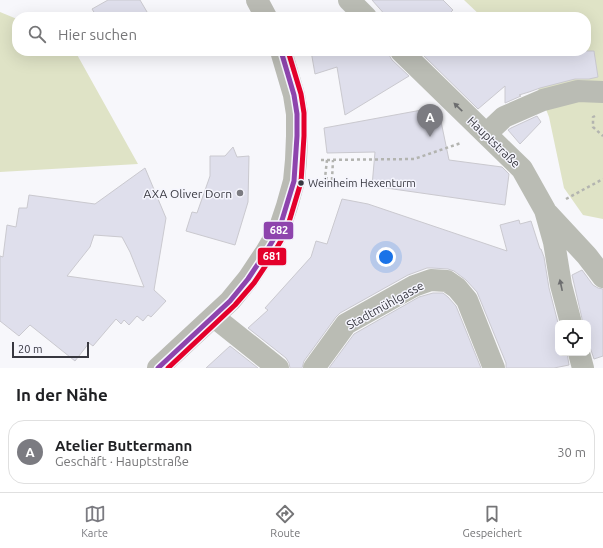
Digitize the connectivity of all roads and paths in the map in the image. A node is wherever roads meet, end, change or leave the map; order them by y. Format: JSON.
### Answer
{"nodes":[{"id":1,"x":257,"y":0,"type":"edge"},
{"id":2,"x":349,"y":0,"type":"edge"},
{"id":3,"x":263,"y":12,"type":"edge"},
{"id":4,"x":361,"y":12,"type":"edge"},
{"id":5,"x":282,"y":56,"type":"edge"},
{"id":6,"x":406,"y":56,"type":"edge"},
{"id":7,"x":603,"y":92,"type":"edge"},
{"id":8,"x":593,"y":127,"type":"dead end"},
{"id":9,"x":486,"y":134,"type":"junction"},
{"id":10,"x":603,"y":136,"type":"edge"},
{"id":11,"x":327,"y":160,"type":"dead end"},
{"id":12,"x":603,"y":179,"type":"edge"},
{"id":13,"x":545,"y":210,"type":"junction"},
{"id":14,"x":603,"y":277,"type":"edge"},
{"id":15,"x":214,"y":316,"type":"junction"},
{"id":16,"x":570,"y":320,"type":"edge"},
{"id":17,"x":580,"y":356,"type":"edge"},
{"id":18,"x":158,"y":368,"type":"edge"},
{"id":19,"x":278,"y":368,"type":"edge"},
{"id":20,"x":314,"y":368,"type":"edge"},
{"id":21,"x":494,"y":368,"type":"edge"},
{"id":22,"x":583,"y":368,"type":"edge"}],
"edges":[{"from":1,"to":3,"type":"main road"},
{"from":2,"to":4,"type":"street"},
{"from":5,"to":15,"type":"main road"},
{"from":9,"to":6,"type":"street","name":"Hauptstraße","one_way":true},
{"from":7,"to":9,"type":"street"},
{"from":8,"to":10,"type":"path"},
{"from":9,"to":11,"type":"path"},
{"from":9,"to":13,"type":"street","name":"Hauptstraße"},
{"from":12,"to":13,"type":"path"},
{"from":13,"to":14,"type":"street"},
{"from":16,"to":13,"type":"street","name":"Hauptstraße","one_way":true},
{"from":15,"to":18,"type":"main road"},
{"from":15,"to":19,"type":"street"},
{"from":17,"to":22,"type":"street"},
{"from":20,"to":21,"type":"street","name":"Stadtmühlgasse"}]}
